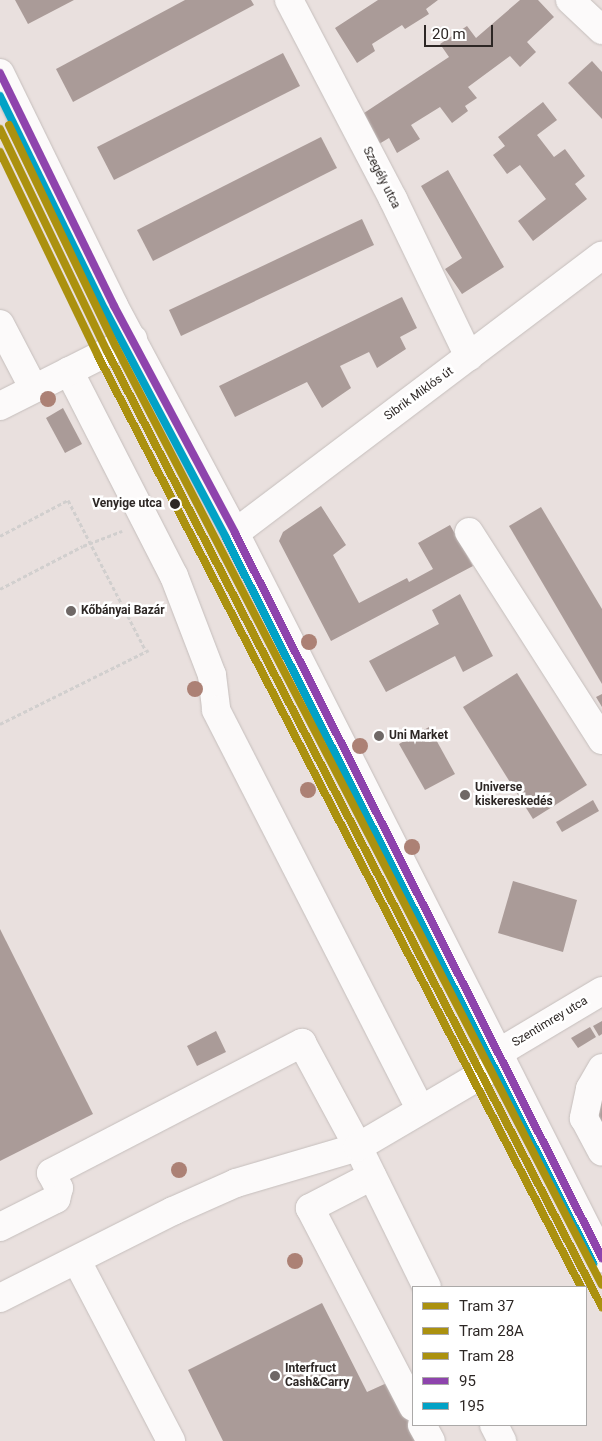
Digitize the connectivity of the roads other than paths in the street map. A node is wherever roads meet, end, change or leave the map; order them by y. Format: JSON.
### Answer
{"nodes":[{"id":1,"x":290,"y":0,"type":"edge"},
{"id":2,"x":570,"y":0,"type":"edge"},
{"id":3,"x":602,"y":30,"type":"edge"},
{"id":4,"x":0,"y":73,"type":"edge"},
{"id":5,"x":602,"y":255,"type":"edge"},
{"id":6,"x":0,"y":324,"type":"edge"},
{"id":7,"x":133,"y":339,"type":"junction"},
{"id":8,"x":469,"y":357,"type":"junction"},
{"id":9,"x":69,"y":371,"type":"junction"},
{"id":10,"x":34,"y":389,"type":"junction"},
{"id":11,"x":0,"y":406,"type":"edge"},
{"id":12,"x":469,"y":532,"type":"dead end"},
{"id":13,"x":235,"y":533,"type":"junction"},
{"id":14,"x":602,"y":740,"type":"edge"},
{"id":15,"x":602,"y":991,"type":"edge"},
{"id":16,"x":501,"y":1058,"type":"junction"},
{"id":17,"x":602,"y":1068,"type":"edge"},
{"id":18,"x":421,"y":1110,"type":"junction"},
{"id":19,"x":358,"y":1147,"type":"junction"},
{"id":20,"x":602,"y":1152,"type":"edge"},
{"id":21,"x":372,"y":1176,"type":"junction"},
{"id":22,"x":0,"y":1227,"type":"edge"},
{"id":23,"x":602,"y":1258,"type":"edge"},
{"id":24,"x":77,"y":1261,"type":"junction"},
{"id":25,"x":427,"y":1286,"type":"edge"},
{"id":26,"x":0,"y":1298,"type":"edge"},
{"id":27,"x":412,"y":1405,"type":"edge"},
{"id":28,"x":423,"y":1426,"type":"edge"},
{"id":29,"x":494,"y":1426,"type":"edge"},
{"id":30,"x":171,"y":1441,"type":"edge"},
{"id":31,"x":431,"y":1441,"type":"edge"},
{"id":32,"x":502,"y":1441,"type":"edge"}],
"edges":[{"from":1,"to":8,"type":"street","name":"Szegély utca"},
{"from":2,"to":3,"type":"street"},
{"from":4,"to":7,"type":"street"},
{"from":5,"to":8,"type":"street","name":"Sibrik Miklós út"},
{"from":6,"to":10,"type":"street"},
{"from":7,"to":9,"type":"street"},
{"from":7,"to":13,"type":"street"},
{"from":8,"to":13,"type":"street","name":"Sibrik Miklós út"},
{"from":9,"to":10,"type":"street"},
{"from":9,"to":18,"type":"street"},
{"from":10,"to":11,"type":"street"},
{"from":12,"to":14,"type":"street"},
{"from":13,"to":16,"type":"street"},
{"from":15,"to":16,"type":"street","name":"Szentimrey utca"},
{"from":16,"to":18,"type":"street","name":"Szentimrey utca"},
{"from":16,"to":23,"type":"street"},
{"from":17,"to":20,"type":"street"},
{"from":18,"to":19,"type":"street","name":"Szentimrey utca"},
{"from":19,"to":21,"type":"street"},
{"from":19,"to":22,"type":"street"},
{"from":19,"to":24,"type":"street","name":"Szentimrey utca"},
{"from":21,"to":25,"type":"street"},
{"from":21,"to":27,"type":"street"},
{"from":24,"to":26,"type":"street","name":"Szentimrey utca"},
{"from":24,"to":30,"type":"street"},
{"from":28,"to":31,"type":"street"},
{"from":29,"to":32,"type":"street"}]}
